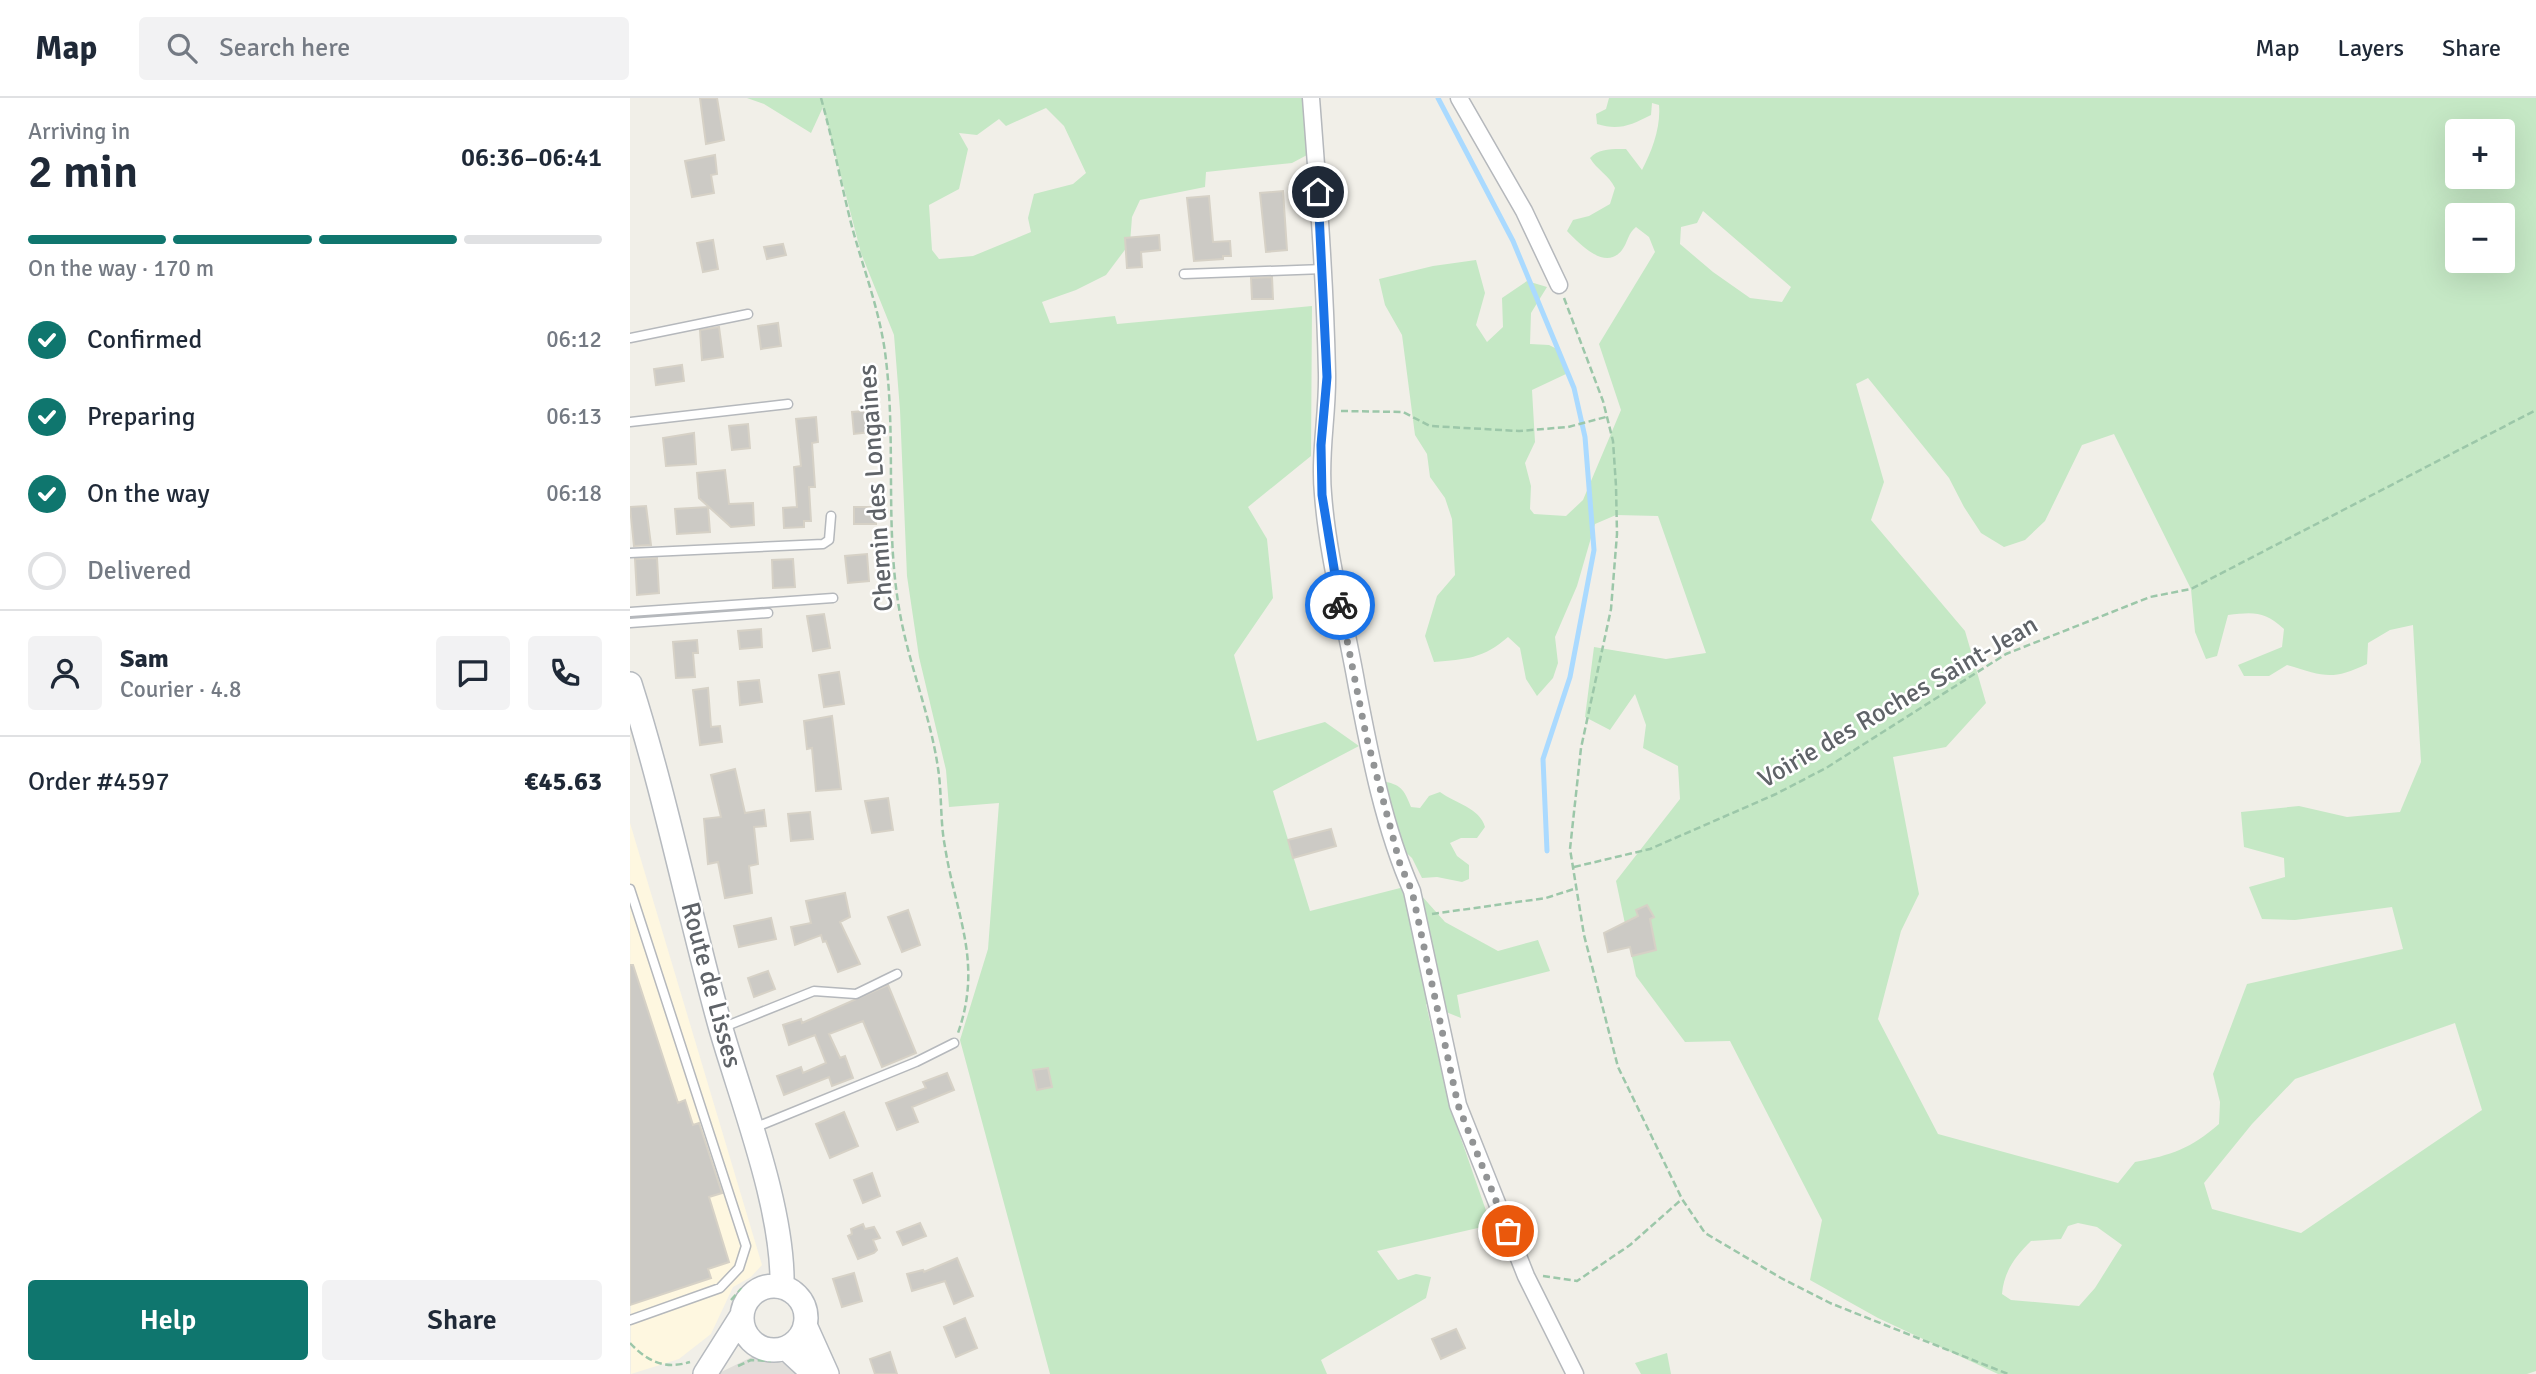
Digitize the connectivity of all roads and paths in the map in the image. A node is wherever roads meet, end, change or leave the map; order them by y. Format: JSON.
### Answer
{"nodes":[{"id":1,"x":821,"y":98,"type":"edge"},
{"id":2,"x":1311,"y":98,"type":"edge"},
{"id":3,"x":1459,"y":98,"type":"edge"},
{"id":4,"x":1324,"y":269,"type":"junction"},
{"id":5,"x":1184,"y":275,"type":"dead end"},
{"id":6,"x":1559,"y":285,"type":"joint"},
{"id":7,"x":748,"y":314,"type":"dead end"},
{"id":8,"x":630,"y":338,"type":"edge"},
{"id":9,"x":788,"y":404,"type":"dead end"},
{"id":10,"x":2536,"y":410,"type":"edge"},
{"id":11,"x":1324,"y":411,"type":"junction"},
{"id":12,"x":1607,"y":417,"type":"junction"},
{"id":13,"x":630,"y":422,"type":"edge"},
{"id":14,"x":831,"y":516,"type":"dead end"},
{"id":15,"x":630,"y":553,"type":"edge"},
{"id":16,"x":833,"y":598,"type":"dead end"},
{"id":17,"x":630,"y":612,"type":"edge"},
{"id":18,"x":768,"y":613,"type":"dead end"},
{"id":19,"x":630,"y":623,"type":"edge"},
{"id":20,"x":630,"y":684,"type":"edge"},
{"id":21,"x":1574,"y":867,"type":"junction"},
{"id":22,"x":1577,"y":888,"type":"junction"},
{"id":23,"x":630,"y":889,"type":"edge"},
{"id":24,"x":1416,"y":909,"type":"junction"},
{"id":25,"x":897,"y":974,"type":"dead end"},
{"id":26,"x":721,"y":1028,"type":"junction"},
{"id":27,"x":954,"y":1043,"type":"joint"},
{"id":28,"x":751,"y":1129,"type":"junction"},
{"id":29,"x":1682,"y":1199,"type":"junction"},
{"id":30,"x":1526,"y":1276,"type":"junction"},
{"id":31,"x":782,"y":1287,"type":"junction"},
{"id":32,"x":741,"y":1317,"type":"junction"},
{"id":33,"x":630,"y":1320,"type":"edge"},
{"id":34,"x":805,"y":1325,"type":"junction"},
{"id":35,"x":630,"y":1343,"type":"edge"},
{"id":36,"x":754,"y":1344,"type":"junction"},
{"id":37,"x":781,"y":1355,"type":"junction"},
{"id":38,"x":738,"y":1366,"type":"dead end"},
{"id":39,"x":703,"y":1370,"type":"edge"},
{"id":40,"x":814,"y":1374,"type":"edge"},
{"id":41,"x":827,"y":1374,"type":"edge"},
{"id":42,"x":1575,"y":1374,"type":"edge"},
{"id":43,"x":2008,"y":1374,"type":"edge"}],
"edges":[{"from":1,"to":27,"type":"path","name":"Chemin des Longaines"},
{"from":2,"to":4,"type":"street"},
{"from":3,"to":6,"type":"street"},
{"from":4,"to":5,"type":"lane"},
{"from":4,"to":11,"type":"street"},
{"from":6,"to":12,"type":"path"},
{"from":7,"to":8,"type":"lane"},
{"from":9,"to":13,"type":"lane"},
{"from":10,"to":21,"type":"path","name":"Voirie des Roches Saint-Jean"},
{"from":11,"to":12,"type":"path"},
{"from":11,"to":24,"type":"street"},
{"from":12,"to":21,"type":"path"},
{"from":14,"to":15,"type":"lane"},
{"from":16,"to":17,"type":"lane"},
{"from":18,"to":19,"type":"lane"},
{"from":20,"to":26,"type":"street","name":"Route de Lisses"},
{"from":21,"to":22,"type":"path"},
{"from":22,"to":24,"type":"path"},
{"from":22,"to":29,"type":"path"},
{"from":23,"to":33,"type":"lane"},
{"from":24,"to":30,"type":"street"},
{"from":25,"to":26,"type":"lane"},
{"from":26,"to":28,"type":"street","name":"Route de Lisses"},
{"from":27,"to":28,"type":"lane"},
{"from":28,"to":31,"type":"street","name":"Route de Lisses"},
{"from":29,"to":30,"type":"path"},
{"from":29,"to":43,"type":"path"},
{"from":30,"to":42,"type":"street"},
{"from":31,"to":32,"type":"street"},
{"from":31,"to":34,"type":"street"},
{"from":32,"to":36,"type":"street"},
{"from":32,"to":39,"type":"street"},
{"from":34,"to":37,"type":"street"},
{"from":34,"to":41,"type":"street"},
{"from":35,"to":39,"type":"path"},
{"from":36,"to":37,"type":"street"},
{"from":36,"to":39,"type":"street"},
{"from":37,"to":38,"type":"path"},
{"from":37,"to":40,"type":"street"}]}
